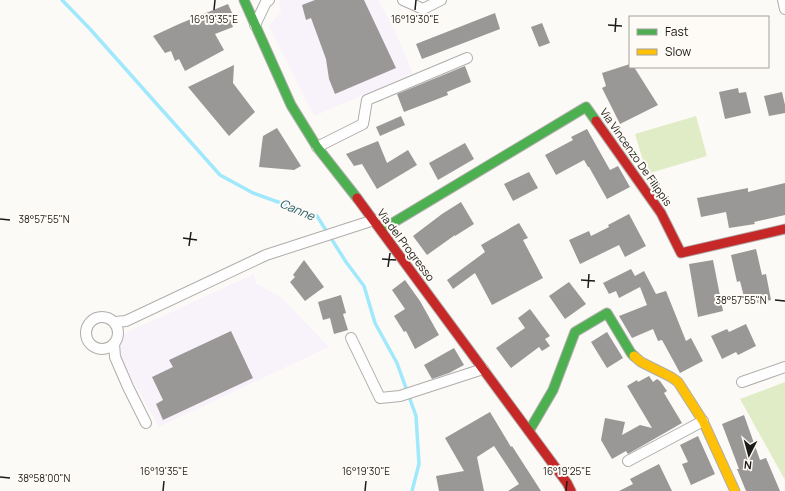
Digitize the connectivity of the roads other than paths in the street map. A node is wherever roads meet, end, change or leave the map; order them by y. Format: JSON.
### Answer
{"nodes":[{"id":1,"x":244,"y":0,"type":"edge"},
{"id":2,"x":269,"y":0,"type":"edge"},
{"id":3,"x":403,"y":0,"type":"edge"},
{"id":4,"x":441,"y":0,"type":"edge"},
{"id":5,"x":783,"y":0,"type":"edge"},
{"id":6,"x":785,"y":9,"type":"edge"},
{"id":7,"x":255,"y":25,"type":"junction"},
{"id":8,"x":467,"y":58,"type":"dead end"},
{"id":9,"x":317,"y":147,"type":"junction"},
{"id":10,"x":374,"y":220,"type":"junction"},
{"id":11,"x":785,"y":229,"type":"edge"},
{"id":12,"x":381,"y":230,"type":"junction"},
{"id":13,"x":116,"y":327,"type":"junction"},
{"id":14,"x":351,"y":338,"type":"dead end"},
{"id":15,"x":109,"y":346,"type":"junction"},
{"id":16,"x":785,"y":367,"type":"edge"},
{"id":17,"x":483,"y":369,"type":"junction"},
{"id":18,"x":742,"y":382,"type":"dead end"},
{"id":19,"x":703,"y":421,"type":"junction"},
{"id":20,"x":146,"y":424,"type":"dead end"},
{"id":21,"x":529,"y":431,"type":"junction"},
{"id":22,"x":628,"y":462,"type":"dead end"},
{"id":23,"x":571,"y":491,"type":"edge"},
{"id":24,"x":735,"y":491,"type":"edge"}],
"edges":[{"from":1,"to":7,"type":"street","name":"Via del Progresso"},
{"from":2,"to":7,"type":"street"},
{"from":3,"to":4,"type":"street"},
{"from":5,"to":6,"type":"street"},
{"from":7,"to":9,"type":"street","name":"Via del Progresso"},
{"from":8,"to":9,"type":"street"},
{"from":9,"to":10,"type":"street","name":"Via del Progresso"},
{"from":10,"to":12,"type":"street","name":"Via del Progresso"},
{"from":10,"to":13,"type":"street"},
{"from":11,"to":12,"type":"street","name":"Via Vincenzo De Filippis"},
{"from":12,"to":17,"type":"street","name":"Via del Progresso"},
{"from":13,"to":15,"type":"street"},
{"from":13,"to":15,"type":"street"},
{"from":14,"to":17,"type":"street"},
{"from":15,"to":20,"type":"street"},
{"from":16,"to":18,"type":"street"},
{"from":17,"to":21,"type":"street","name":"Via del Progresso"},
{"from":19,"to":21,"type":"street"},
{"from":19,"to":22,"type":"street"},
{"from":19,"to":24,"type":"street"},
{"from":21,"to":23,"type":"street","name":"Via del Progresso"}]}
